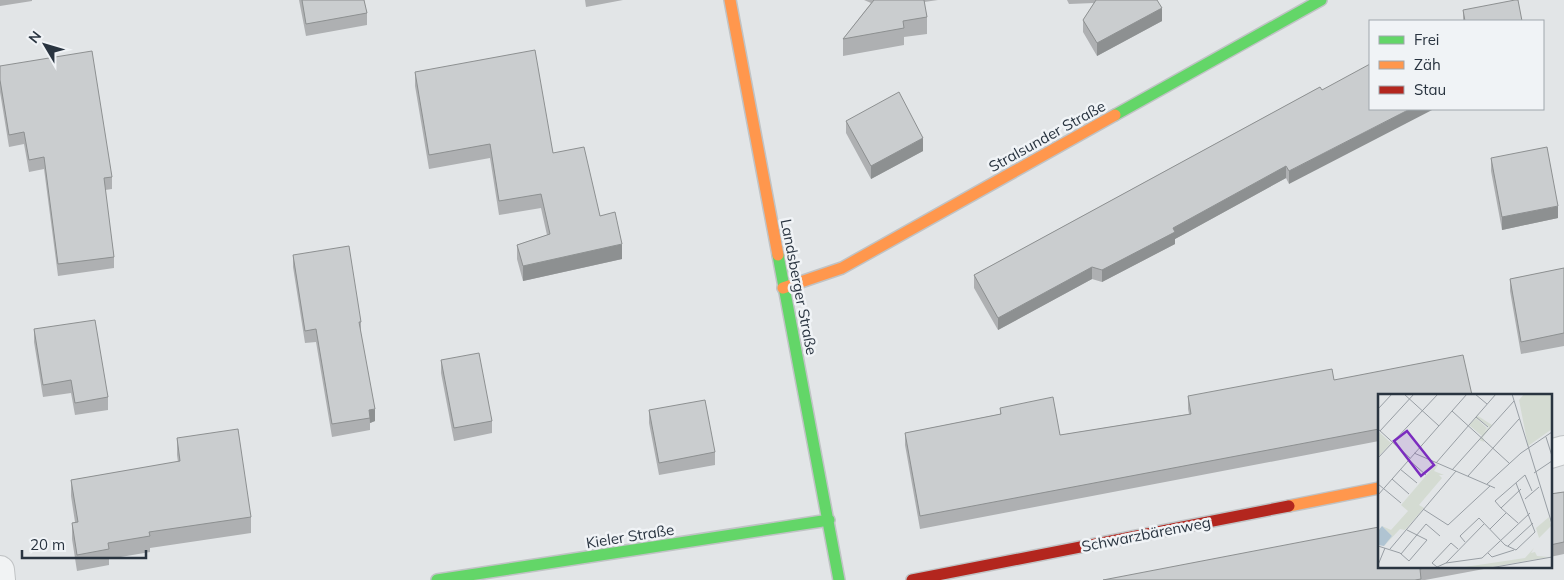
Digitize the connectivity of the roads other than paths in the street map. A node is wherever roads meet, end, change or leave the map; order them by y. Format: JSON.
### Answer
{"nodes":[{"id":1,"x":730,"y":0,"type":"edge"},
{"id":2,"x":1321,"y":0,"type":"edge"},
{"id":3,"x":784,"y":288,"type":"junction"},
{"id":4,"x":1378,"y":488,"type":"edge"},
{"id":5,"x":829,"y":520,"type":"junction"},
{"id":6,"x":0,"y":570,"type":"edge"},
{"id":7,"x":2,"y":580,"type":"edge"},
{"id":8,"x":436,"y":580,"type":"edge"},
{"id":9,"x":840,"y":580,"type":"edge"},
{"id":10,"x":912,"y":580,"type":"edge"}],
"edges":[{"from":1,"to":3,"type":"street","name":"Landsberger Straße"},
{"from":2,"to":3,"type":"street","name":"Stralsunder Straße"},
{"from":3,"to":5,"type":"street","name":"Landsberger Straße"},
{"from":4,"to":10,"type":"street","name":"Schwarzbärenweg"},
{"from":5,"to":8,"type":"street","name":"Kieler Straße"},
{"from":5,"to":9,"type":"street","name":"Landsberger Straße"},
{"from":6,"to":7,"type":"street"}]}
